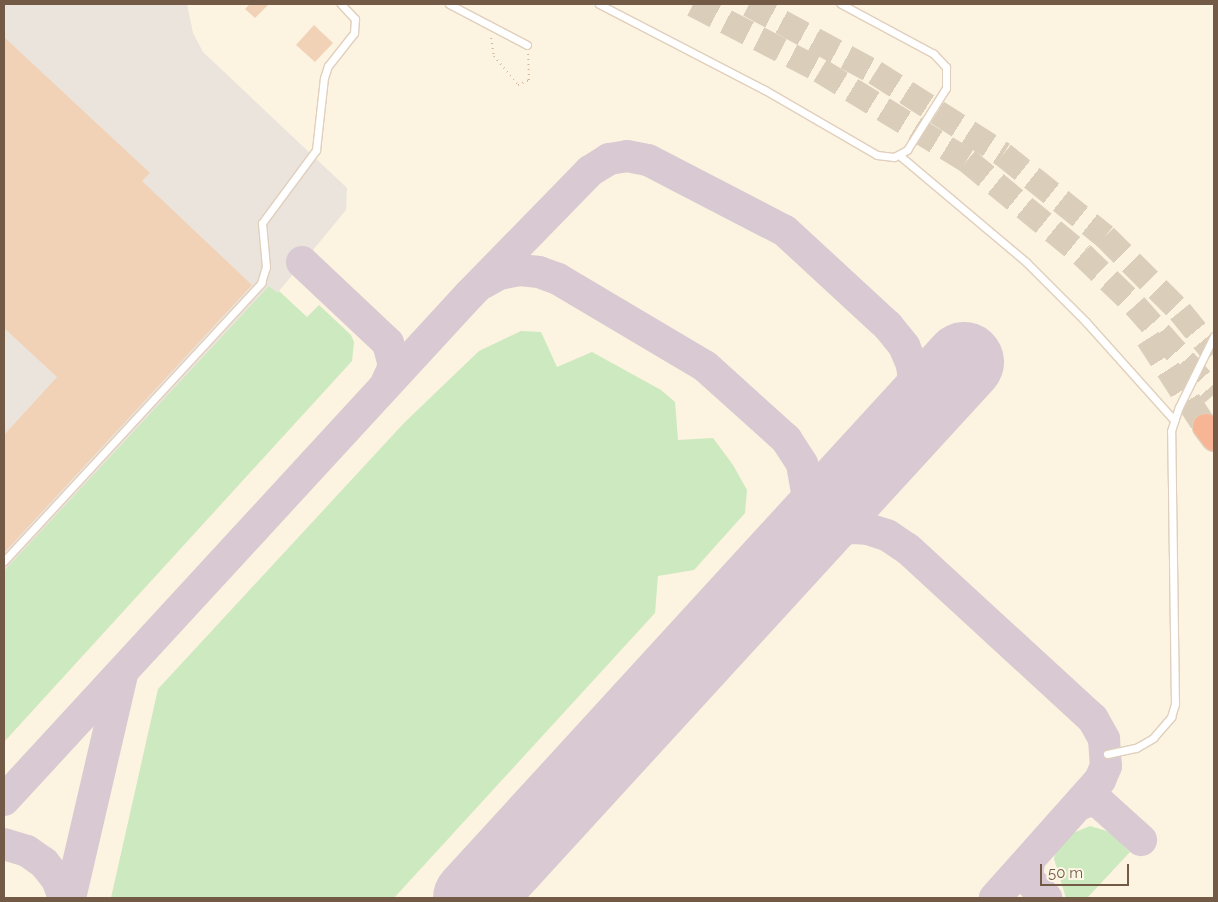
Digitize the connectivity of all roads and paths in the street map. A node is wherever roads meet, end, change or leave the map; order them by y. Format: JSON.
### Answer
{"nodes":[{"id":1,"x":341,"y":4,"type":"edge"},
{"id":2,"x":449,"y":4,"type":"edge"},
{"id":3,"x":599,"y":4,"type":"edge"},
{"id":4,"x":841,"y":4,"type":"edge"},
{"id":5,"x":491,"y":26,"type":"junction"},
{"id":6,"x":527,"y":45,"type":"joint"},
{"id":7,"x":899,"y":156,"type":"junction"},
{"id":8,"x":1214,"y":336,"type":"edge"},
{"id":9,"x":1174,"y":420,"type":"junction"},
{"id":10,"x":4,"y":561,"type":"edge"},
{"id":11,"x":1107,"y":754,"type":"dead end"}],
"edges":[{"from":1,"to":10,"type":"lane"},
{"from":2,"to":5,"type":"lane"},
{"from":3,"to":7,"type":"lane"},
{"from":4,"to":7,"type":"lane"},
{"from":5,"to":6,"type":"lane"},
{"from":5,"to":6,"type":"path"},
{"from":7,"to":9,"type":"lane"},
{"from":8,"to":9,"type":"lane"},
{"from":9,"to":11,"type":"lane"}]}
